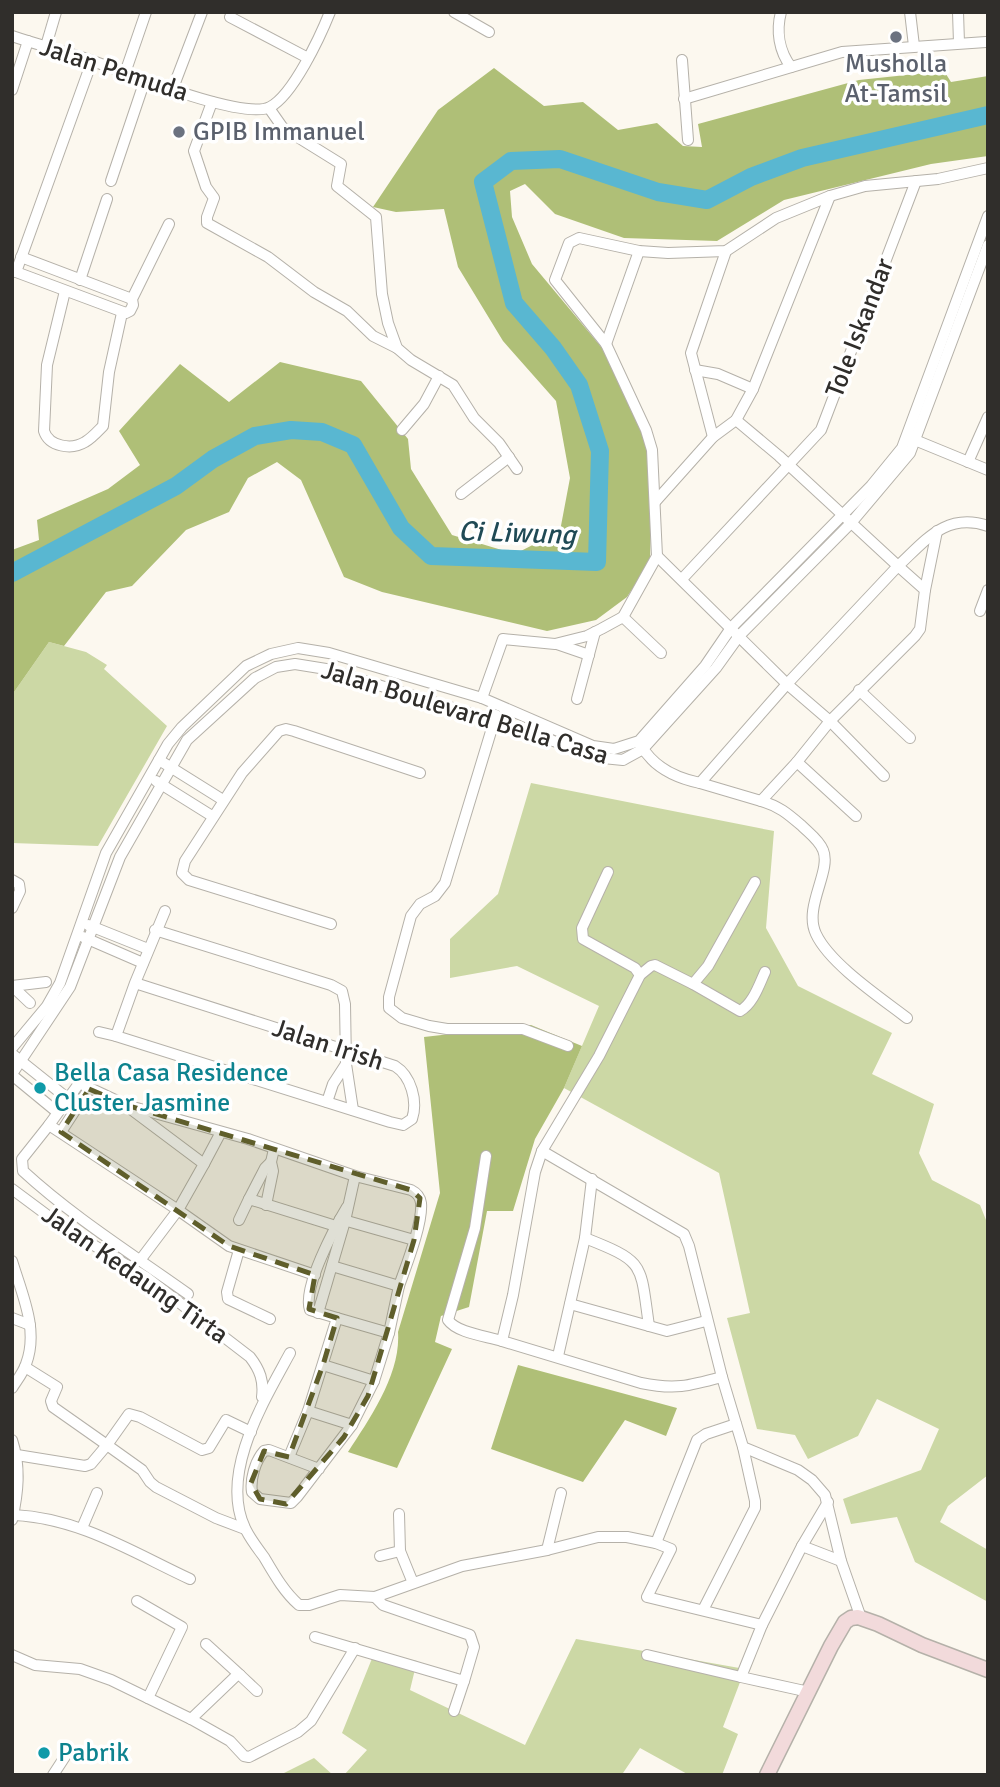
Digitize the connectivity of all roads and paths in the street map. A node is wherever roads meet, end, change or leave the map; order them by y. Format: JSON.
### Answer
{"nodes":[{"id":1,"x":56,"y":12,"type":"edge"},
{"id":2,"x":146,"y":12,"type":"edge"},
{"id":3,"x":202,"y":12,"type":"edge"},
{"id":4,"x":330,"y":12,"type":"edge"},
{"id":5,"x":454,"y":12,"type":"edge"},
{"id":6,"x":781,"y":12,"type":"edge"},
{"id":7,"x":910,"y":12,"type":"edge"},
{"id":8,"x":958,"y":12,"type":"edge"},
{"id":9,"x":230,"y":17,"type":"dead end"},
{"id":10,"x":489,"y":32,"type":"dead end"},
{"id":11,"x":12,"y":36,"type":"edge"},
{"id":12,"x":28,"y":41,"type":"junction"},
{"id":13,"x":986,"y":42,"type":"dead end"},
{"id":14,"x":959,"y":43,"type":"junction"},
{"id":15,"x":46,"y":46,"type":"junction"},
{"id":16,"x":914,"y":46,"type":"junction"},
{"id":17,"x":308,"y":58,"type":"junction"},
{"id":18,"x":682,"y":60,"type":"dead end"},
{"id":19,"x":92,"y":61,"type":"junction"},
{"id":20,"x":791,"y":67,"type":"junction"},
{"id":21,"x":125,"y":73,"type":"junction"},
{"id":22,"x":145,"y":80,"type":"junction"},
{"id":23,"x":173,"y":89,"type":"junction"},
{"id":24,"x":12,"y":90,"type":"edge"},
{"id":25,"x":684,"y":99,"type":"junction"},
{"id":26,"x":212,"y":102,"type":"junction"},
{"id":27,"x":269,"y":108,"type":"junction"},
{"id":28,"x":688,"y":140,"type":"dead end"},
{"id":29,"x":988,"y":168,"type":"edge"},
{"id":30,"x":111,"y":181,"type":"dead end"},
{"id":31,"x":916,"y":181,"type":"junction"},
{"id":32,"x":830,"y":195,"type":"junction"},
{"id":33,"x":107,"y":199,"type":"dead end"},
{"id":34,"x":988,"y":216,"type":"edge"},
{"id":35,"x":169,"y":224,"type":"dead end"},
{"id":36,"x":988,"y":245,"type":"edge"},
{"id":37,"x":639,"y":251,"type":"junction"},
{"id":38,"x":726,"y":251,"type":"junction"},
{"id":39,"x":22,"y":257,"type":"junction"},
{"id":40,"x":14,"y":271,"type":"edge"},
{"id":41,"x":80,"y":280,"type":"junction"},
{"id":42,"x":65,"y":291,"type":"junction"},
{"id":43,"x":132,"y":299,"type":"junction"},
{"id":44,"x":122,"y":313,"type":"junction"},
{"id":45,"x":606,"y":344,"type":"junction"},
{"id":46,"x":397,"y":348,"type":"junction"},
{"id":47,"x":695,"y":370,"type":"junction"},
{"id":48,"x":439,"y":376,"type":"junction"},
{"id":49,"x":753,"y":389,"type":"junction"},
{"id":50,"x":988,"y":417,"type":"edge"},
{"id":51,"x":736,"y":421,"type":"junction"},
{"id":52,"x":402,"y":430,"type":"dead end"},
{"id":53,"x":713,"y":437,"type":"junction"},
{"id":54,"x":911,"y":439,"type":"junction"},
{"id":55,"x":509,"y":457,"type":"junction"},
{"id":56,"x":968,"y":462,"type":"junction"},
{"id":57,"x":788,"y":466,"type":"junction"},
{"id":58,"x":517,"y":469,"type":"dead end"},
{"id":59,"x":988,"y":470,"type":"edge"},
{"id":60,"x":461,"y":494,"type":"dead end"},
{"id":61,"x":654,"y":502,"type":"junction"},
{"id":62,"x":843,"y":514,"type":"junction"},
{"id":63,"x":851,"y":523,"type":"junction"},
{"id":64,"x":988,"y":526,"type":"edge"},
{"id":65,"x":937,"y":530,"type":"junction"},
{"id":66,"x":657,"y":556,"type":"junction"},
{"id":67,"x":898,"y":566,"type":"junction"},
{"id":68,"x":682,"y":579,"type":"junction"},
{"id":69,"x":925,"y":590,"type":"junction"},
{"id":70,"x":988,"y":590,"type":"edge"},
{"id":71,"x":980,"y":611,"type":"dead end"},
{"id":72,"x":623,"y":617,"type":"junction"},
{"id":73,"x":595,"y":632,"type":"junction"},
{"id":74,"x":735,"y":632,"type":"junction"},
{"id":75,"x":555,"y":644,"type":"junction"},
{"id":76,"x":661,"y":653,"type":"dead end"},
{"id":77,"x":589,"y":655,"type":"junction"},
{"id":78,"x":787,"y":684,"type":"junction"},
{"id":79,"x":859,"y":690,"type":"junction"},
{"id":80,"x":482,"y":698,"type":"junction"},
{"id":81,"x":577,"y":699,"type":"dead end"},
{"id":82,"x":499,"y":705,"type":"junction"},
{"id":83,"x":495,"y":721,"type":"junction"},
{"id":84,"x":830,"y":721,"type":"junction"},
{"id":85,"x":911,"y":738,"type":"dead end"},
{"id":86,"x":641,"y":745,"type":"junction"},
{"id":87,"x":159,"y":760,"type":"junction"},
{"id":88,"x":797,"y":762,"type":"junction"},
{"id":89,"x":171,"y":767,"type":"junction"},
{"id":90,"x":420,"y":773,"type":"dead end"},
{"id":91,"x":884,"y":776,"type":"dead end"},
{"id":92,"x":149,"y":777,"type":"junction"},
{"id":93,"x":700,"y":783,"type":"junction"},
{"id":94,"x":161,"y":784,"type":"junction"},
{"id":95,"x":223,"y":800,"type":"junction"},
{"id":96,"x":761,"y":801,"type":"junction"},
{"id":97,"x":212,"y":816,"type":"junction"},
{"id":98,"x":856,"y":816,"type":"dead end"},
{"id":99,"x":608,"y":872,"type":"dead end"},
{"id":100,"x":12,"y":880,"type":"edge"},
{"id":101,"x":755,"y":882,"type":"dead end"},
{"id":102,"x":12,"y":908,"type":"edge"},
{"id":103,"x":165,"y":911,"type":"dead end"},
{"id":104,"x":81,"y":922,"type":"junction"},
{"id":105,"x":331,"y":925,"type":"dead end"},
{"id":106,"x":92,"y":926,"type":"junction"},
{"id":107,"x":155,"y":930,"type":"junction"},
{"id":108,"x":76,"y":935,"type":"junction"},
{"id":109,"x":88,"y":939,"type":"junction"},
{"id":110,"x":148,"y":949,"type":"junction"},
{"id":111,"x":143,"y":963,"type":"junction"},
{"id":112,"x":765,"y":972,"type":"dead end"},
{"id":113,"x":640,"y":975,"type":"junction"},
{"id":114,"x":46,"y":982,"type":"dead end"},
{"id":115,"x":135,"y":983,"type":"junction"},
{"id":116,"x":693,"y":984,"type":"junction"},
{"id":117,"x":12,"y":986,"type":"edge"},
{"id":118,"x":30,"y":1003,"type":"dead end"},
{"id":119,"x":907,"y":1018,"type":"dead end"},
{"id":120,"x":99,"y":1031,"type":"dead end"},
{"id":121,"x":116,"y":1036,"type":"junction"},
{"id":122,"x":568,"y":1046,"type":"dead end"},
{"id":123,"x":12,"y":1048,"type":"edge"},
{"id":124,"x":346,"y":1052,"type":"junction"},
{"id":125,"x":12,"y":1054,"type":"edge"},
{"id":126,"x":22,"y":1061,"type":"junction"},
{"id":127,"x":346,"y":1064,"type":"junction"},
{"id":128,"x":91,"y":1067,"type":"dead end"},
{"id":129,"x":12,"y":1075,"type":"edge"},
{"id":130,"x":79,"y":1083,"type":"junction"},
{"id":131,"x":89,"y":1088,"type":"junction"},
{"id":132,"x":67,"y":1098,"type":"junction"},
{"id":133,"x":327,"y":1102,"type":"junction"},
{"id":134,"x":126,"y":1105,"type":"junction"},
{"id":135,"x":353,"y":1110,"type":"junction"},
{"id":136,"x":57,"y":1111,"type":"junction"},
{"id":137,"x":50,"y":1125,"type":"junction"},
{"id":138,"x":61,"y":1132,"type":"junction"},
{"id":139,"x":221,"y":1132,"type":"junction"},
{"id":140,"x":274,"y":1149,"type":"junction"},
{"id":141,"x":542,"y":1151,"type":"junction"},
{"id":142,"x":486,"y":1156,"type":"dead end"},
{"id":143,"x":271,"y":1162,"type":"junction"},
{"id":144,"x":204,"y":1164,"type":"junction"},
{"id":145,"x":355,"y":1176,"type":"junction"},
{"id":146,"x":592,"y":1179,"type":"junction"},
{"id":147,"x":12,"y":1189,"type":"edge"},
{"id":148,"x":249,"y":1199,"type":"junction"},
{"id":149,"x":266,"y":1205,"type":"junction"},
{"id":150,"x":178,"y":1210,"type":"junction"},
{"id":151,"x":239,"y":1220,"type":"dead end"},
{"id":152,"x":341,"y":1223,"type":"junction"},
{"id":153,"x":585,"y":1238,"type":"junction"},
{"id":154,"x":414,"y":1240,"type":"junction"},
{"id":155,"x":239,"y":1250,"type":"junction"},
{"id":156,"x":141,"y":1259,"type":"junction"},
{"id":157,"x":12,"y":1261,"type":"edge"},
{"id":158,"x":332,"y":1266,"type":"junction"},
{"id":159,"x":315,"y":1275,"type":"junction"},
{"id":160,"x":399,"y":1286,"type":"junction"},
{"id":161,"x":188,"y":1294,"type":"dead end"},
{"id":162,"x":570,"y":1304,"type":"junction"},
{"id":163,"x":318,"y":1312,"type":"junction"},
{"id":164,"x":12,"y":1318,"type":"edge"},
{"id":165,"x":337,"y":1318,"type":"junction"},
{"id":166,"x":270,"y":1319,"type":"dead end"},
{"id":167,"x":706,"y":1321,"type":"junction"},
{"id":168,"x":30,"y":1325,"type":"junction"},
{"id":169,"x":649,"y":1326,"type":"junction"},
{"id":170,"x":388,"y":1333,"type":"junction"},
{"id":171,"x":502,"y":1341,"type":"junction"},
{"id":172,"x":290,"y":1353,"type":"dead end"},
{"id":173,"x":558,"y":1356,"type":"junction"},
{"id":174,"x":323,"y":1366,"type":"junction"},
{"id":175,"x":25,"y":1367,"type":"junction"},
{"id":176,"x":722,"y":1377,"type":"junction"},
{"id":177,"x":374,"y":1381,"type":"junction"},
{"id":178,"x":12,"y":1388,"type":"edge"},
{"id":179,"x":261,"y":1403,"type":"junction"},
{"id":180,"x":308,"y":1411,"type":"junction"},
{"id":181,"x":736,"y":1424,"type":"junction"},
{"id":182,"x":352,"y":1425,"type":"junction"},
{"id":183,"x":251,"y":1432,"type":"junction"},
{"id":184,"x":12,"y":1440,"type":"edge"},
{"id":185,"x":107,"y":1445,"type":"junction"},
{"id":186,"x":743,"y":1447,"type":"junction"},
{"id":187,"x":17,"y":1455,"type":"junction"},
{"id":188,"x":289,"y":1457,"type":"junction"},
{"id":189,"x":318,"y":1469,"type":"junction"},
{"id":190,"x":97,"y":1493,"type":"dead end"},
{"id":191,"x":561,"y":1493,"type":"dead end"},
{"id":192,"x":828,"y":1502,"type":"junction"},
{"id":193,"x":399,"y":1514,"type":"dead end"},
{"id":194,"x":13,"y":1518,"type":"edge"},
{"id":195,"x":82,"y":1528,"type":"junction"},
{"id":196,"x":245,"y":1529,"type":"junction"},
{"id":197,"x":656,"y":1543,"type":"junction"},
{"id":198,"x":802,"y":1546,"type":"junction"},
{"id":199,"x":547,"y":1550,"type":"junction"},
{"id":200,"x":400,"y":1551,"type":"junction"},
{"id":201,"x":380,"y":1556,"type":"dead end"},
{"id":202,"x":841,"y":1560,"type":"junction"},
{"id":203,"x":190,"y":1579,"type":"dead end"},
{"id":204,"x":413,"y":1583,"type":"junction"},
{"id":205,"x":375,"y":1597,"type":"junction"},
{"id":206,"x":136,"y":1601,"type":"dead end"},
{"id":207,"x":703,"y":1610,"type":"junction"},
{"id":208,"x":861,"y":1618,"type":"junction"},
{"id":209,"x":762,"y":1625,"type":"junction"},
{"id":210,"x":315,"y":1637,"type":"dead end"},
{"id":211,"x":206,"y":1644,"type":"dead end"},
{"id":212,"x":355,"y":1648,"type":"junction"},
{"id":213,"x":12,"y":1655,"type":"edge"},
{"id":214,"x":647,"y":1655,"type":"dead end"},
{"id":215,"x":988,"y":1670,"type":"edge"},
{"id":216,"x":240,"y":1675,"type":"junction"},
{"id":217,"x":741,"y":1677,"type":"junction"},
{"id":218,"x":464,"y":1681,"type":"junction"},
{"id":219,"x":257,"y":1690,"type":"dead end"},
{"id":220,"x":809,"y":1692,"type":"junction"},
{"id":221,"x":148,"y":1698,"type":"junction"},
{"id":222,"x":454,"y":1711,"type":"dead end"},
{"id":223,"x":191,"y":1719,"type":"junction"},
{"id":224,"x":68,"y":1752,"type":"dead end"},
{"id":225,"x":53,"y":1775,"type":"edge"},
{"id":226,"x":767,"y":1775,"type":"edge"}],
"edges":[{"from":1,"to":15,"type":"street"},
{"from":2,"to":21,"type":"street"},
{"from":3,"to":23,"type":"street"},
{"from":4,"to":17,"type":"street"},
{"from":5,"to":10,"type":"street"},
{"from":6,"to":20,"type":"street"},
{"from":7,"to":16,"type":"street"},
{"from":8,"to":14,"type":"street"},
{"from":9,"to":17,"type":"street"},
{"from":11,"to":12,"type":"street","name":"Jalan Pemuda"},
{"from":12,"to":15,"type":"street","name":"Jalan Pemuda"},
{"from":12,"to":24,"type":"street"},
{"from":13,"to":14,"type":"street"},
{"from":14,"to":16,"type":"street"},
{"from":15,"to":19,"type":"street","name":"Jalan Pemuda"},
{"from":16,"to":20,"type":"street"},
{"from":17,"to":27,"type":"street"},
{"from":18,"to":25,"type":"street"},
{"from":19,"to":21,"type":"street","name":"Jalan Pemuda"},
{"from":19,"to":39,"type":"street"},
{"from":20,"to":25,"type":"street"},
{"from":21,"to":22,"type":"street","name":"Jalan Pemuda"},
{"from":22,"to":23,"type":"street","name":"Jalan Pemuda"},
{"from":22,"to":30,"type":"street"},
{"from":23,"to":26,"type":"street","name":"Jalan Pemuda"},
{"from":25,"to":28,"type":"street"},
{"from":26,"to":27,"type":"street","name":"Jalan Pemuda"},
{"from":26,"to":46,"type":"street"},
{"from":27,"to":46,"type":"street"},
{"from":29,"to":31,"type":"street"},
{"from":31,"to":32,"type":"street"},
{"from":31,"to":57,"type":"street","name":"Tole Iskandar"},
{"from":32,"to":38,"type":"street"},
{"from":32,"to":49,"type":"street"},
{"from":33,"to":41,"type":"street"},
{"from":34,"to":54,"type":"street","name":"Jalan Boulevard Bella Casa"},
{"from":35,"to":43,"type":"street"},
{"from":36,"to":54,"type":"street","name":"Jalan Boulevard Bella Casa"},
{"from":37,"to":38,"type":"street"},
{"from":37,"to":45,"type":"street"},
{"from":37,"to":45,"type":"street"},
{"from":38,"to":47,"type":"street"},
{"from":39,"to":40,"type":"street"},
{"from":39,"to":41,"type":"street"},
{"from":40,"to":42,"type":"street"},
{"from":41,"to":43,"type":"street"},
{"from":42,"to":44,"type":"street"},
{"from":42,"to":44,"type":"street"},
{"from":43,"to":44,"type":"street"},
{"from":45,"to":61,"type":"street"},
{"from":46,"to":48,"type":"street"},
{"from":47,"to":49,"type":"street"},
{"from":47,"to":53,"type":"street"},
{"from":48,"to":52,"type":"street"},
{"from":48,"to":55,"type":"street"},
{"from":49,"to":51,"type":"street"},
{"from":50,"to":56,"type":"street"},
{"from":51,"to":53,"type":"street"},
{"from":51,"to":57,"type":"street"},
{"from":53,"to":61,"type":"street"},
{"from":54,"to":56,"type":"street"},
{"from":54,"to":62,"type":"street","name":"Jalan Boulevard Bella Casa"},
{"from":54,"to":63,"type":"street","name":"Jalan Boulevard Bella Casa"},
{"from":55,"to":58,"type":"street"},
{"from":55,"to":60,"type":"street"},
{"from":56,"to":59,"type":"street"},
{"from":57,"to":62,"type":"street"},
{"from":57,"to":68,"type":"street","name":"Tole Iskandar"},
{"from":61,"to":66,"type":"street"},
{"from":62,"to":63,"type":"street"},
{"from":62,"to":74,"type":"street","name":"Jalan Boulevard Bella Casa"},
{"from":63,"to":67,"type":"street"},
{"from":63,"to":74,"type":"street","name":"Jalan Boulevard Bella Casa"},
{"from":64,"to":65,"type":"street"},
{"from":65,"to":67,"type":"street"},
{"from":65,"to":69,"type":"street"},
{"from":66,"to":68,"type":"street"},
{"from":66,"to":72,"type":"street"},
{"from":67,"to":69,"type":"street"},
{"from":67,"to":78,"type":"street"},
{"from":68,"to":74,"type":"street"},
{"from":69,"to":79,"type":"street"},
{"from":70,"to":71,"type":"street"},
{"from":72,"to":73,"type":"street"},
{"from":72,"to":76,"type":"street"},
{"from":73,"to":75,"type":"street"},
{"from":73,"to":77,"type":"street"},
{"from":74,"to":78,"type":"street"},
{"from":74,"to":86,"type":"street","name":"Jalan Boulevard Bella Casa"},
{"from":75,"to":77,"type":"street"},
{"from":75,"to":80,"type":"street"},
{"from":77,"to":81,"type":"street"},
{"from":78,"to":84,"type":"street"},
{"from":78,"to":93,"type":"street"},
{"from":79,"to":84,"type":"street"},
{"from":79,"to":85,"type":"street"},
{"from":80,"to":82,"type":"street","name":"Jalan Boulevard Bella Casa"},
{"from":80,"to":87,"type":"street","name":"Jalan Boulevard Bella Casa"},
{"from":82,"to":83,"type":"street"},
{"from":82,"to":86,"type":"street","name":"Jalan Boulevard Bella Casa"},
{"from":83,"to":86,"type":"street","name":"Jalan Boulevard Bella Casa"},
{"from":83,"to":89,"type":"street","name":"Jalan Boulevard Bella Casa"},
{"from":83,"to":122,"type":"street"},
{"from":84,"to":88,"type":"street"},
{"from":84,"to":91,"type":"street"},
{"from":86,"to":93,"type":"street","name":"Jalan Boulevard Bella Casa"},
{"from":87,"to":89,"type":"street"},
{"from":87,"to":92,"type":"street","name":"Jalan Boulevard Bella Casa"},
{"from":88,"to":96,"type":"street"},
{"from":88,"to":98,"type":"street"},
{"from":89,"to":94,"type":"street","name":"Jalan Boulevard Bella Casa"},
{"from":89,"to":95,"type":"street"},
{"from":90,"to":95,"type":"street"},
{"from":92,"to":94,"type":"street"},
{"from":92,"to":104,"type":"street","name":"Jalan Boulevard Bella Casa"},
{"from":93,"to":96,"type":"street","name":"Jalan Boulevard Bella Casa"},
{"from":94,"to":97,"type":"street"},
{"from":94,"to":106,"type":"street","name":"Jalan Boulevard Bella Casa"},
{"from":95,"to":97,"type":"street"},
{"from":96,"to":119,"type":"street","name":"Jalan Boulevard Bella Casa"},
{"from":97,"to":105,"type":"street"},
{"from":99,"to":113,"type":"street"},
{"from":100,"to":102,"type":"street"},
{"from":101,"to":116,"type":"street"},
{"from":103,"to":107,"type":"street"},
{"from":104,"to":106,"type":"street"},
{"from":104,"to":108,"type":"street","name":"Jalan Boulevard Bella Casa"},
{"from":106,"to":109,"type":"street","name":"Jalan Boulevard Bella Casa"},
{"from":106,"to":110,"type":"street"},
{"from":107,"to":110,"type":"street"},
{"from":107,"to":124,"type":"street"},
{"from":108,"to":109,"type":"street"},
{"from":108,"to":123,"type":"street","name":"Jalan Boulevard Bella Casa"},
{"from":109,"to":111,"type":"street"},
{"from":109,"to":126,"type":"street","name":"Jalan Boulevard Bella Casa"},
{"from":110,"to":111,"type":"street"},
{"from":111,"to":115,"type":"street"},
{"from":112,"to":116,"type":"street"},
{"from":113,"to":116,"type":"street"},
{"from":113,"to":141,"type":"street"},
{"from":114,"to":117,"type":"street"},
{"from":115,"to":121,"type":"street"},
{"from":115,"to":124,"type":"street","name":"Jalan Irish"},
{"from":117,"to":118,"type":"street"},
{"from":120,"to":121,"type":"street"},
{"from":121,"to":133,"type":"street","name":"Jalan Irish"},
{"from":124,"to":127,"type":"street"},
{"from":124,"to":135,"type":"street","name":"Jalan Irish"},
{"from":125,"to":126,"type":"street"},
{"from":126,"to":129,"type":"street","name":"Jalan Boulevard Bella Casa"},
{"from":126,"to":132,"type":"street"},
{"from":127,"to":133,"type":"street"},
{"from":127,"to":135,"type":"street"},
{"from":128,"to":130,"type":"street"},
{"from":129,"to":136,"type":"street"},
{"from":130,"to":131,"type":"street"},
{"from":130,"to":132,"type":"street"},
{"from":131,"to":134,"type":"street"},
{"from":131,"to":138,"type":"street"},
{"from":132,"to":136,"type":"street"},
{"from":133,"to":135,"type":"street","name":"Jalan Irish"},
{"from":134,"to":139,"type":"street"},
{"from":134,"to":144,"type":"street"},
{"from":136,"to":137,"type":"street"},
{"from":137,"to":138,"type":"street"},
{"from":137,"to":156,"type":"street"},
{"from":138,"to":150,"type":"street"},
{"from":139,"to":140,"type":"street"},
{"from":139,"to":144,"type":"street"},
{"from":140,"to":143,"type":"street"},
{"from":140,"to":145,"type":"street"},
{"from":141,"to":146,"type":"street"},
{"from":141,"to":171,"type":"street"},
{"from":142,"to":171,"type":"street"},
{"from":143,"to":148,"type":"street"},
{"from":143,"to":149,"type":"street"},
{"from":144,"to":150,"type":"street"},
{"from":145,"to":152,"type":"street"},
{"from":145,"to":154,"type":"street"},
{"from":146,"to":153,"type":"street"},
{"from":146,"to":167,"type":"street"},
{"from":147,"to":179,"type":"street","name":"Jalan Kedaung Tirta"},
{"from":148,"to":149,"type":"street"},
{"from":148,"to":151,"type":"street"},
{"from":149,"to":152,"type":"street"},
{"from":150,"to":155,"type":"street"},
{"from":150,"to":156,"type":"street"},
{"from":152,"to":154,"type":"street"},
{"from":152,"to":158,"type":"street"},
{"from":152,"to":159,"type":"street"},
{"from":153,"to":162,"type":"street"},
{"from":153,"to":169,"type":"street"},
{"from":154,"to":160,"type":"street"},
{"from":155,"to":159,"type":"street"},
{"from":155,"to":166,"type":"street"},
{"from":156,"to":161,"type":"street"},
{"from":157,"to":168,"type":"street"},
{"from":158,"to":160,"type":"street"},
{"from":158,"to":163,"type":"street"},
{"from":159,"to":163,"type":"street"},
{"from":160,"to":170,"type":"street"},
{"from":162,"to":169,"type":"street"},
{"from":162,"to":173,"type":"street"},
{"from":163,"to":165,"type":"street"},
{"from":164,"to":168,"type":"street"},
{"from":165,"to":170,"type":"street"},
{"from":165,"to":174,"type":"street"},
{"from":167,"to":169,"type":"street"},
{"from":167,"to":176,"type":"street"},
{"from":168,"to":175,"type":"street"},
{"from":170,"to":177,"type":"street"},
{"from":171,"to":173,"type":"street"},
{"from":172,"to":179,"type":"street"},
{"from":173,"to":176,"type":"street"},
{"from":174,"to":177,"type":"street"},
{"from":174,"to":180,"type":"street"},
{"from":175,"to":178,"type":"street"},
{"from":175,"to":185,"type":"street"},
{"from":176,"to":181,"type":"street"},
{"from":177,"to":182,"type":"street"},
{"from":179,"to":183,"type":"street"},
{"from":180,"to":182,"type":"street"},
{"from":180,"to":188,"type":"street"},
{"from":181,"to":186,"type":"street"},
{"from":181,"to":197,"type":"street"},
{"from":182,"to":189,"type":"street"},
{"from":183,"to":185,"type":"street"},
{"from":183,"to":196,"type":"street"},
{"from":184,"to":187,"type":"street"},
{"from":185,"to":187,"type":"street"},
{"from":185,"to":196,"type":"street"},
{"from":186,"to":192,"type":"street"},
{"from":186,"to":207,"type":"street"},
{"from":187,"to":194,"type":"street"},
{"from":188,"to":189,"type":"street"},
{"from":188,"to":189,"type":"street"},
{"from":190,"to":195,"type":"street"},
{"from":191,"to":199,"type":"street"},
{"from":192,"to":198,"type":"street"},
{"from":192,"to":202,"type":"street"},
{"from":193,"to":200,"type":"street"},
{"from":194,"to":195,"type":"street"},
{"from":195,"to":203,"type":"street"},
{"from":196,"to":205,"type":"street"},
{"from":197,"to":199,"type":"street"},
{"from":197,"to":207,"type":"street"},
{"from":198,"to":202,"type":"street"},
{"from":198,"to":209,"type":"street"},
{"from":199,"to":204,"type":"street"},
{"from":200,"to":201,"type":"street"},
{"from":200,"to":204,"type":"street"},
{"from":202,"to":208,"type":"street"},
{"from":204,"to":205,"type":"street"},
{"from":205,"to":218,"type":"street"},
{"from":206,"to":221,"type":"street"},
{"from":207,"to":209,"type":"street"},
{"from":208,"to":215,"type":"street"},
{"from":208,"to":220,"type":"street"},
{"from":209,"to":217,"type":"street"},
{"from":210,"to":212,"type":"street"},
{"from":211,"to":216,"type":"street"},
{"from":212,"to":218,"type":"street"},
{"from":212,"to":223,"type":"street"},
{"from":213,"to":221,"type":"street"},
{"from":214,"to":217,"type":"street"},
{"from":216,"to":219,"type":"street"},
{"from":216,"to":223,"type":"street"},
{"from":217,"to":220,"type":"street"},
{"from":218,"to":222,"type":"street"},
{"from":220,"to":226,"type":"street"},
{"from":221,"to":223,"type":"street"},
{"from":224,"to":225,"type":"street"}]}
